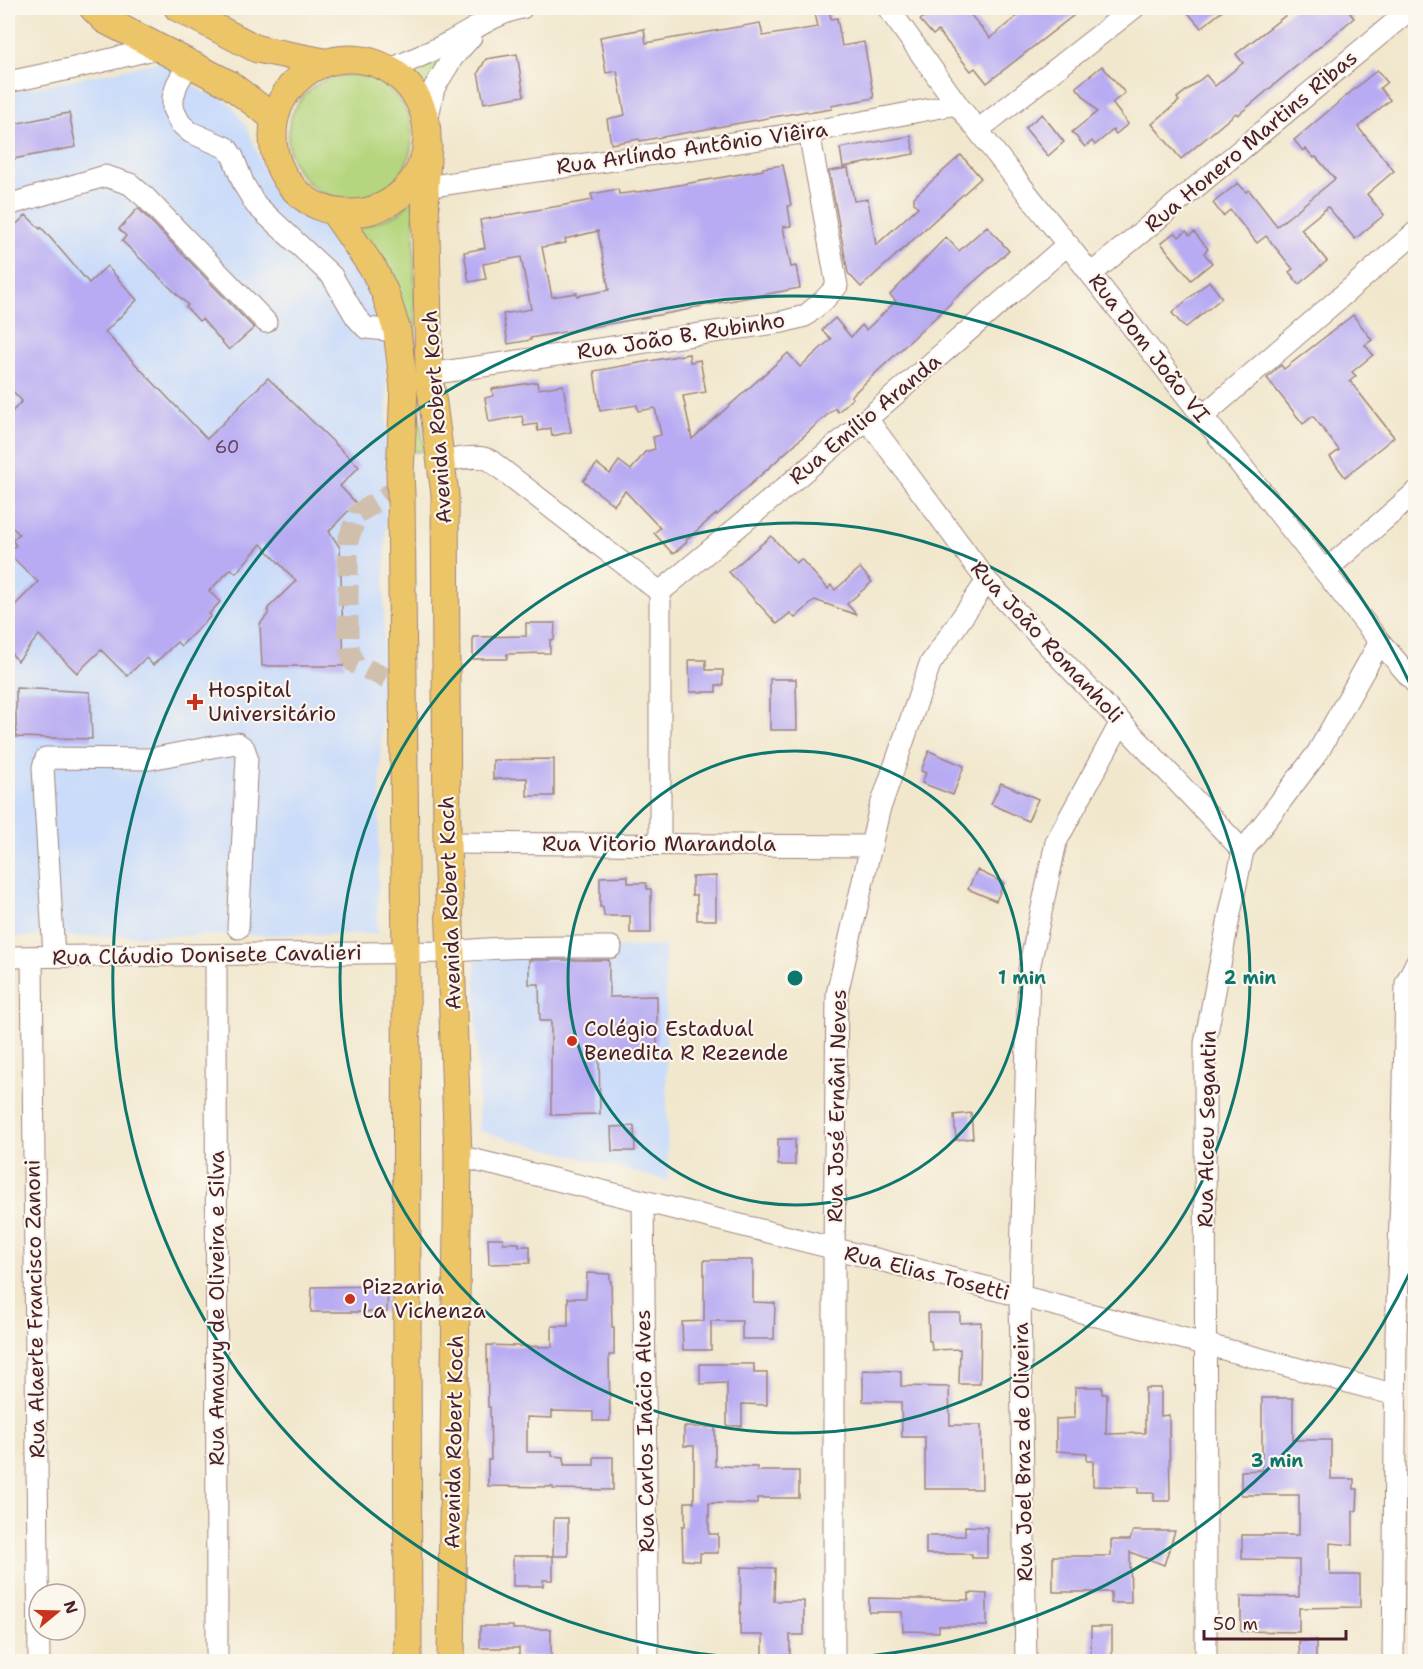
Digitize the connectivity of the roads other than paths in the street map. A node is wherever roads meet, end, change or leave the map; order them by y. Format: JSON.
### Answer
{"nodes":[{"id":1,"x":93,"y":8,"type":"edge"},
{"id":2,"x":178,"y":8,"type":"edge"},
{"id":3,"x":522,"y":8,"type":"edge"},
{"id":4,"x":888,"y":8,"type":"edge"},
{"id":5,"x":1134,"y":8,"type":"edge"},
{"id":6,"x":1412,"y":8,"type":"edge"},
{"id":7,"x":486,"y":22,"type":"junction"},
{"id":8,"x":158,"y":48,"type":"junction"},
{"id":9,"x":324,"y":62,"type":"junction"},
{"id":10,"x":189,"y":63,"type":"junction"},
{"id":11,"x":391,"y":69,"type":"junction"},
{"id":12,"x":8,"y":82,"type":"edge"},
{"id":13,"x":957,"y":104,"type":"junction"},
{"id":14,"x":274,"y":118,"type":"junction"},
{"id":15,"x":978,"y":130,"type":"junction"},
{"id":16,"x":809,"y":132,"type":"junction"},
{"id":17,"x":427,"y":134,"type":"junction"},
{"id":18,"x":425,"y":187,"type":"junction"},
{"id":19,"x":8,"y":205,"type":"edge"},
{"id":20,"x":334,"y":212,"type":"junction"},
{"id":21,"x":1416,"y":231,"type":"edge"},
{"id":22,"x":1068,"y":244,"type":"junction"},
{"id":23,"x":1091,"y":274,"type":"junction"},
{"id":24,"x":266,"y":322,"type":"dead end"},
{"id":25,"x":397,"y":330,"type":"junction"},
{"id":26,"x":429,"y":374,"type":"junction"},
{"id":27,"x":1203,"y":416,"type":"junction"},
{"id":28,"x":867,"y":419,"type":"junction"},
{"id":29,"x":442,"y":461,"type":"junction"},
{"id":30,"x":401,"y":484,"type":"junction"},
{"id":31,"x":1416,"y":492,"type":"edge"},
{"id":32,"x":445,"y":494,"type":"junction"},
{"id":33,"x":1325,"y":571,"type":"junction"},
{"id":34,"x":987,"y":581,"type":"junction"},
{"id":35,"x":660,"y":592,"type":"junction"},
{"id":36,"x":1380,"y":642,"type":"junction"},
{"id":37,"x":1416,"y":684,"type":"edge"},
{"id":38,"x":1121,"y":722,"type":"junction"},
{"id":39,"x":447,"y":843,"type":"junction"},
{"id":40,"x":660,"y":844,"type":"junction"},
{"id":41,"x":871,"y":846,"type":"junction"},
{"id":42,"x":1243,"y":851,"type":"junction"},
{"id":43,"x":238,"y":928,"type":"dead end"},
{"id":44,"x":611,"y":947,"type":"dead end"},
{"id":45,"x":406,"y":952,"type":"junction"},
{"id":46,"x":451,"y":952,"type":"junction"},
{"id":47,"x":216,"y":955,"type":"junction"},
{"id":48,"x":54,"y":956,"type":"junction"},
{"id":49,"x":8,"y":957,"type":"edge"},
{"id":50,"x":32,"y":957,"type":"junction"},
{"id":51,"x":1416,"y":963,"type":"edge"},
{"id":52,"x":458,"y":1156,"type":"junction"},
{"id":53,"x":643,"y":1201,"type":"junction"},
{"id":54,"x":834,"y":1249,"type":"junction"},
{"id":55,"x":1020,"y":1297,"type":"junction"},
{"id":56,"x":1206,"y":1343,"type":"junction"},
{"id":57,"x":1396,"y":1395,"type":"junction"},
{"id":58,"x":39,"y":1662,"type":"edge"},
{"id":59,"x":217,"y":1662,"type":"edge"},
{"id":60,"x":408,"y":1662,"type":"edge"},
{"id":61,"x":451,"y":1662,"type":"edge"},
{"id":62,"x":648,"y":1662,"type":"edge"},
{"id":63,"x":834,"y":1662,"type":"edge"},
{"id":64,"x":1026,"y":1662,"type":"edge"},
{"id":65,"x":1206,"y":1662,"type":"edge"},
{"id":66,"x":1393,"y":1662,"type":"edge"}],
"edges":[{"from":1,"to":8,"type":"main road"},
{"from":2,"to":9,"type":"main road"},
{"from":3,"to":7,"type":"street","name":"Avenida Robert Koch"},
{"from":4,"to":13,"type":"street","name":"Rua Dom João VI"},
{"from":5,"to":15,"type":"street"},
{"from":6,"to":23,"type":"street","name":"Rua Honero Martins Ribas"},
{"from":7,"to":11,"type":"street","name":"Avenida Robert Koch"},
{"from":7,"to":17,"type":"street","name":"Avenida Robert Koch"},
{"from":8,"to":10,"type":"main road"},
{"from":8,"to":12,"type":"street"},
{"from":9,"to":11,"type":"main road"},
{"from":9,"to":14,"type":"main road"},
{"from":10,"to":14,"type":"main road"},
{"from":10,"to":25,"type":"street"},
{"from":11,"to":17,"type":"main road"},
{"from":13,"to":15,"type":"street","name":"Rua Dom João VI"},
{"from":13,"to":16,"type":"street","name":"Rua Arlíndo Antônio Viêira"},
{"from":14,"to":20,"type":"main road"},
{"from":15,"to":22,"type":"street","name":"Rua Dom João VI"},
{"from":16,"to":18,"type":"street","name":"Rua Arlíndo Antônio Viêira"},
{"from":16,"to":26,"type":"street","name":"Rua João B. Rubinho"},
{"from":17,"to":18,"type":"main road","name":"Avenida Robert Koch"},
{"from":17,"to":20,"type":"main road"},
{"from":18,"to":26,"type":"main road","name":"Avenida Robert Koch"},
{"from":19,"to":24,"type":"street"},
{"from":20,"to":25,"type":"main road","name":"Avenida Robert Koch"},
{"from":21,"to":27,"type":"street"},
{"from":22,"to":23,"type":"street","name":"Rua Dom João VI"},
{"from":22,"to":28,"type":"street","name":"Rua Emílio Aranda"},
{"from":23,"to":27,"type":"street","name":"Rua Dom João VI"},
{"from":25,"to":30,"type":"main road","name":"Avenida Robert Koch"},
{"from":26,"to":29,"type":"main road","name":"Avenida Robert Koch"},
{"from":27,"to":33,"type":"street","name":"Rua Dom João VI"},
{"from":28,"to":34,"type":"street","name":"Rua João Romanholi"},
{"from":28,"to":35,"type":"street","name":"Rua Emílio Aranda"},
{"from":29,"to":30,"type":"main road"},
{"from":29,"to":32,"type":"main road","name":"Avenida Robert Koch"},
{"from":29,"to":35,"type":"street"},
{"from":30,"to":32,"type":"main road"},
{"from":30,"to":45,"type":"main road","name":"Avenida Robert Koch"},
{"from":31,"to":33,"type":"street"},
{"from":32,"to":39,"type":"main road","name":"Avenida Robert Koch"},
{"from":33,"to":36,"type":"street","name":"Rua Dom João VI"},
{"from":34,"to":38,"type":"street","name":"Rua João Romanholi"},
{"from":34,"to":41,"type":"street","name":"Rua José Ernâni Neves"},
{"from":35,"to":40,"type":"street"},
{"from":36,"to":37,"type":"street","name":"Rua Dom João VI"},
{"from":36,"to":42,"type":"street","name":"Rua Alceu Segantin"},
{"from":38,"to":42,"type":"street","name":"Rua João Romanholi"},
{"from":38,"to":55,"type":"street","name":"Rua Joel Braz de Oliveira"},
{"from":39,"to":40,"type":"street","name":"Rua Vitorio Marandola"},
{"from":39,"to":46,"type":"main road","name":"Avenida Robert Koch"},
{"from":40,"to":41,"type":"street","name":"Rua Vitorio Marandola"},
{"from":41,"to":54,"type":"street","name":"Rua José Ernâni Neves"},
{"from":42,"to":56,"type":"street","name":"Rua Alceu Segantin"},
{"from":43,"to":48,"type":"street"},
{"from":44,"to":46,"type":"street","name":"Rua Cláudio Donisete Cavalieri"},
{"from":45,"to":46,"type":"street","name":"Rua Cláudio Donisete Cavalieri"},
{"from":45,"to":47,"type":"street","name":"Rua Cláudio Donisete Cavalieri"},
{"from":45,"to":60,"type":"main road","name":"Avenida Robert Koch"},
{"from":46,"to":52,"type":"main road","name":"Avenida Robert Koch"},
{"from":47,"to":48,"type":"street","name":"Rua Cláudio Donisete Cavalieri"},
{"from":47,"to":59,"type":"street","name":"Rua Amaury de Oliveira e Silva"},
{"from":48,"to":50,"type":"street","name":"Rua Cláudio Donisete Cavalieri"},
{"from":49,"to":50,"type":"street","name":"Rua Cláudio Donisete Cavalieri"},
{"from":50,"to":58,"type":"street","name":"Rua Alaerte Francisco Zanoni"},
{"from":51,"to":57,"type":"street"},
{"from":52,"to":53,"type":"street","name":"Rua Elias Tosetti"},
{"from":52,"to":61,"type":"main road","name":"Avenida Robert Koch"},
{"from":53,"to":54,"type":"street","name":"Rua Elias Tosetti"},
{"from":53,"to":62,"type":"street","name":"Rua Carlos Inácio Alves"},
{"from":54,"to":55,"type":"street","name":"Rua Elias Tosetti"},
{"from":54,"to":63,"type":"street","name":"Rua José Ernâni Neves"},
{"from":55,"to":56,"type":"street","name":"Rua Elias Tosetti"},
{"from":55,"to":64,"type":"street","name":"Rua Joel Braz de Oliveira"},
{"from":56,"to":57,"type":"street","name":"Rua Elias Tosetti"},
{"from":56,"to":65,"type":"street","name":"Rua Alceu Segantin"},
{"from":57,"to":66,"type":"street"}]}
